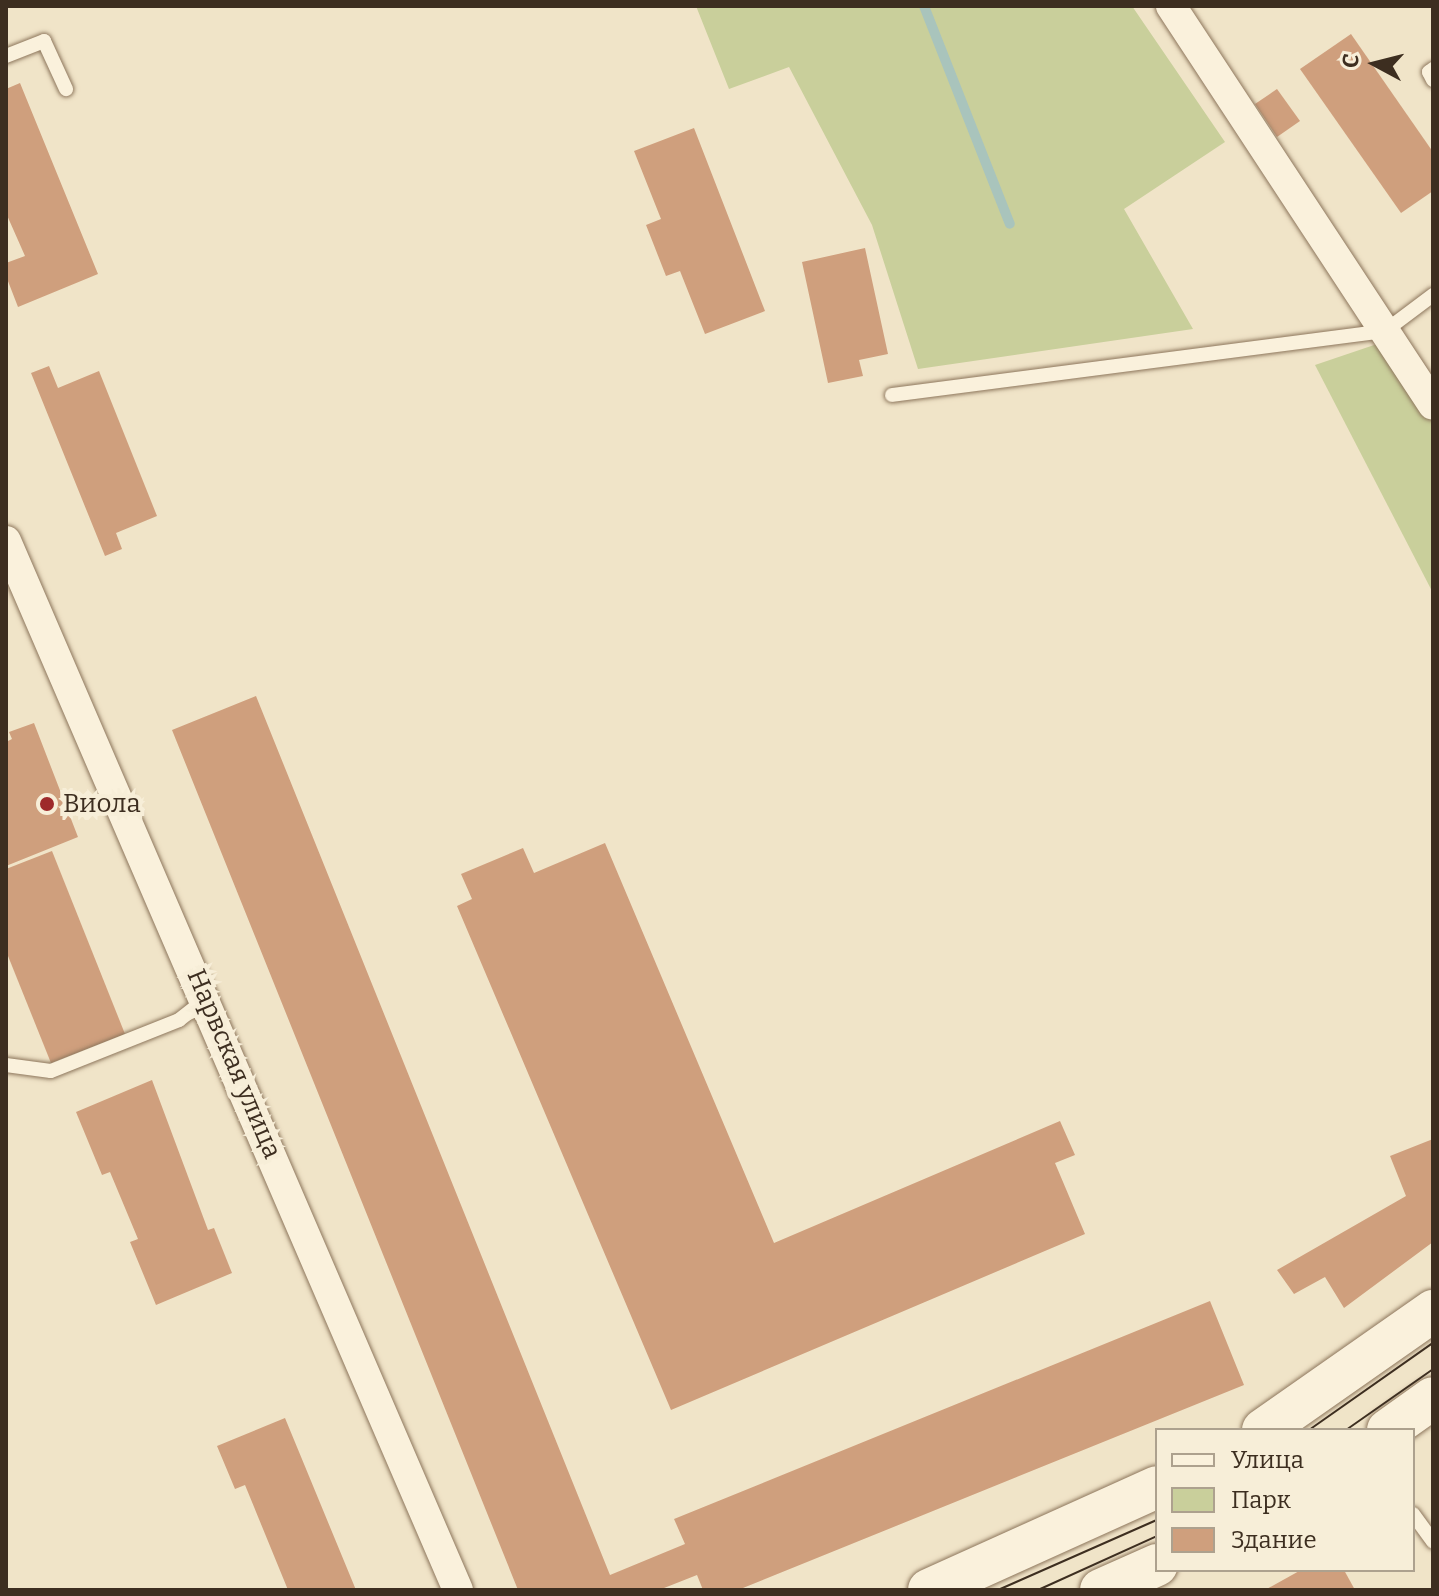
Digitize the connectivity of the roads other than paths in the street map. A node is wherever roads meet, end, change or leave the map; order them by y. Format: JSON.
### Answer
{"nodes":[{"id":1,"x":1171,"y":6,"type":"edge"},
{"id":2,"x":6,"y":56,"type":"edge"},
{"id":3,"x":1433,"y":69,"type":"edge"},
{"id":4,"x":1433,"y":80,"type":"edge"},
{"id":5,"x":66,"y":89,"type":"dead end"},
{"id":6,"x":1433,"y":295,"type":"edge"},
{"id":7,"x":1385,"y":331,"type":"junction"},
{"id":8,"x":892,"y":395,"type":"dead end"},
{"id":9,"x":1433,"y":405,"type":"edge"},
{"id":10,"x":6,"y":541,"type":"edge"},
{"id":11,"x":207,"y":998,"type":"junction"},
{"id":12,"x":6,"y":1065,"type":"edge"},
{"id":13,"x":1433,"y":1311,"type":"edge"},
{"id":14,"x":1433,"y":1398,"type":"edge"},
{"id":15,"x":1266,"y":1428,"type":"edge"},
{"id":16,"x":1391,"y":1428,"type":"edge"},
{"id":17,"x":1155,"y":1488,"type":"edge"},
{"id":18,"x":1415,"y":1517,"type":"edge"},
{"id":19,"x":1433,"y":1542,"type":"edge"},
{"id":20,"x":1155,"y":1566,"type":"edge"},
{"id":21,"x":458,"y":1590,"type":"edge"},
{"id":22,"x":929,"y":1590,"type":"edge"},
{"id":23,"x":1101,"y":1590,"type":"edge"}],
"edges":[{"from":1,"to":7,"type":"street"},
{"from":2,"to":5,"type":"lane"},
{"from":3,"to":4,"type":"lane"},
{"from":6,"to":7,"type":"lane"},
{"from":7,"to":8,"type":"lane"},
{"from":7,"to":9,"type":"street"},
{"from":10,"to":11,"type":"street","name":"Нарвская улица"},
{"from":11,"to":12,"type":"lane"},
{"from":11,"to":21,"type":"street","name":"Нарвская улица"},
{"from":13,"to":15,"type":"main road"},
{"from":14,"to":16,"type":"main road"},
{"from":17,"to":22,"type":"main road"},
{"from":18,"to":19,"type":"lane"},
{"from":20,"to":23,"type":"main road"}]}
